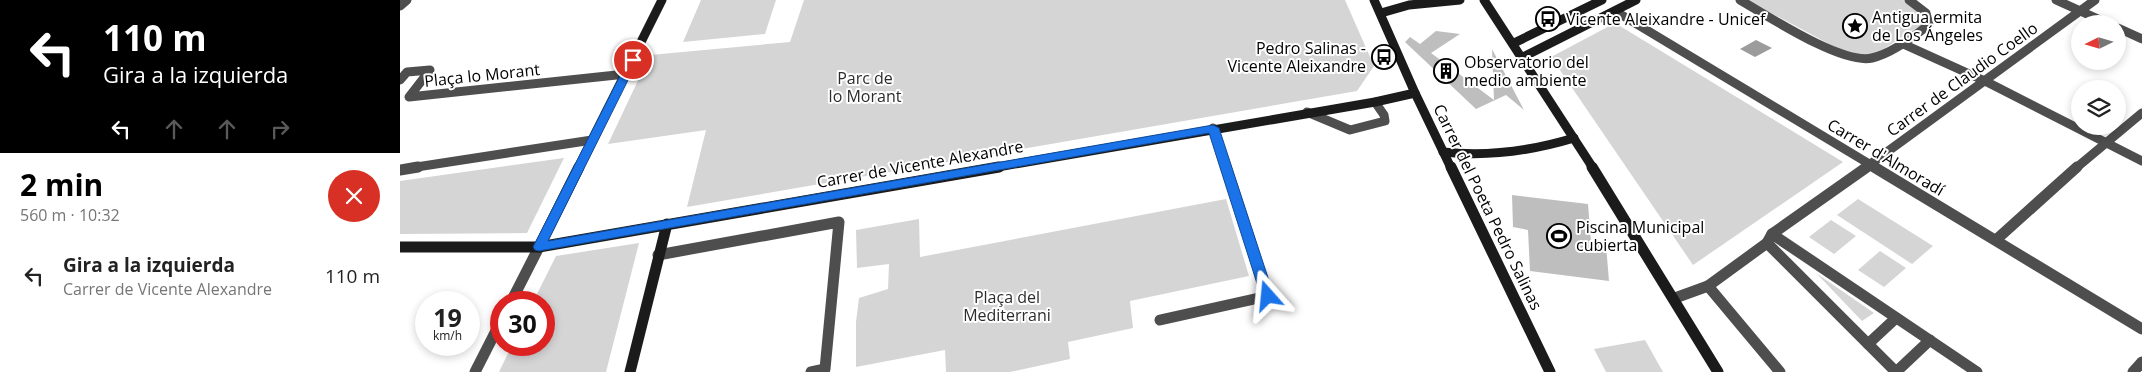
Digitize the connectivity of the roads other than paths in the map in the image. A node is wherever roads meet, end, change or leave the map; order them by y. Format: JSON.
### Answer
{"nodes":[{"id":1,"x":662,"y":0,"type":"edge"},
{"id":2,"x":1374,"y":0,"type":"edge"},
{"id":3,"x":1460,"y":0,"type":"edge"},
{"id":4,"x":1475,"y":0,"type":"edge"},
{"id":5,"x":1602,"y":0,"type":"edge"},
{"id":6,"x":1636,"y":0,"type":"edge"},
{"id":7,"x":1740,"y":0,"type":"edge"},
{"id":8,"x":1909,"y":0,"type":"edge"},
{"id":9,"x":2056,"y":0,"type":"edge"},
{"id":10,"x":2095,"y":0,"type":"edge"},
{"id":11,"x":1485,"y":1,"type":"edge"},
{"id":12,"x":1615,"y":11,"type":"junction"},
{"id":13,"x":2079,"y":11,"type":"junction"},
{"id":14,"x":1381,"y":13,"type":"junction"},
{"id":15,"x":2088,"y":15,"type":"edge"},
{"id":16,"x":2126,"y":32,"type":"edge"},
{"id":17,"x":1913,"y":36,"type":"junction"},
{"id":18,"x":2142,"y":39,"type":"edge"},
{"id":19,"x":1514,"y":43,"type":"junction"},
{"id":20,"x":1901,"y":43,"type":"junction"},
{"id":21,"x":1523,"y":57,"type":"junction"},
{"id":22,"x":626,"y":74,"type":"junction"},
{"id":23,"x":1988,"y":79,"type":"junction"},
{"id":24,"x":400,"y":80,"type":"edge"},
{"id":25,"x":1415,"y":93,"type":"junction"},
{"id":26,"x":1375,"y":102,"type":"junction"},
{"id":27,"x":1307,"y":112,"type":"junction"},
{"id":28,"x":2142,"y":113,"type":"edge"},
{"id":29,"x":1213,"y":128,"type":"junction"},
{"id":30,"x":1574,"y":138,"type":"junction"},
{"id":31,"x":592,"y":140,"type":"junction"},
{"id":32,"x":2104,"y":142,"type":"junction"},
{"id":33,"x":1443,"y":152,"type":"junction"},
{"id":34,"x":2142,"y":160,"type":"edge"},
{"id":35,"x":1870,"y":165,"type":"junction"},
{"id":36,"x":400,"y":170,"type":"edge"},
{"id":37,"x":667,"y":224,"type":"junction"},
{"id":38,"x":1769,"y":238,"type":"junction"},
{"id":39,"x":1996,"y":240,"type":"junction"},
{"id":40,"x":400,"y":247,"type":"edge"},
{"id":41,"x":539,"y":247,"type":"junction"},
{"id":42,"x":658,"y":255,"type":"junction"},
{"id":43,"x":1810,"y":260,"type":"junction"},
{"id":44,"x":1797,"y":271,"type":"junction"},
{"id":45,"x":1708,"y":286,"type":"junction"},
{"id":46,"x":517,"y":291,"type":"edge"},
{"id":47,"x":1675,"y":298,"type":"junction"},
{"id":48,"x":1896,"y":318,"type":"junction"},
{"id":49,"x":1160,"y":320,"type":"dead end"},
{"id":50,"x":2142,"y":329,"type":"edge"},
{"id":51,"x":1930,"y":340,"type":"junction"},
{"id":52,"x":490,"y":343,"type":"edge"},
{"id":53,"x":1868,"y":344,"type":"junction"},
{"id":54,"x":2142,"y":362,"type":"edge"},
{"id":55,"x":475,"y":372,"type":"edge"},
{"id":56,"x":630,"y":372,"type":"edge"},
{"id":57,"x":811,"y":372,"type":"edge"},
{"id":58,"x":1550,"y":372,"type":"edge"},
{"id":59,"x":1718,"y":372,"type":"edge"},
{"id":60,"x":1780,"y":372,"type":"edge"},
{"id":61,"x":1896,"y":372,"type":"edge"},
{"id":62,"x":1977,"y":372,"type":"edge"},
{"id":63,"x":2133,"y":372,"type":"edge"}],
"edges":[{"from":1,"to":22,"type":"street"},
{"from":2,"to":14,"type":"street","name":"Carrer del Poeta Pedro Salinas"},
{"from":3,"to":14,"type":"street"},
{"from":4,"to":11,"type":"street"},
{"from":5,"to":19,"type":"street"},
{"from":6,"to":12,"type":"street"},
{"from":7,"to":20,"type":"street"},
{"from":8,"to":17,"type":"street"},
{"from":9,"to":13,"type":"street"},
{"from":10,"to":13,"type":"street","name":"Carrer de Claudio Coello"},
{"from":11,"to":19,"type":"street"},
{"from":12,"to":21,"type":"street"},
{"from":12,"to":35,"type":"street","name":"Carrer d'Almoradí"},
{"from":13,"to":15,"type":"street"},
{"from":13,"to":23,"type":"street","name":"Carrer de Claudio Coello"},
{"from":14,"to":25,"type":"street","name":"Carrer del Poeta Pedro Salinas"},
{"from":16,"to":18,"type":"street"},
{"from":17,"to":20,"type":"street"},
{"from":17,"to":23,"type":"street"},
{"from":19,"to":21,"type":"street"},
{"from":20,"to":23,"type":"street"},
{"from":21,"to":30,"type":"street"},
{"from":22,"to":24,"type":"street","name":"Plaça lo Morant"},
{"from":22,"to":31,"type":"street"},
{"from":23,"to":32,"type":"street"},
{"from":23,"to":35,"type":"street","name":"Carrer de Claudio Coello"},
{"from":25,"to":26,"type":"street","name":"Carrer de Vicente Alexandre"},
{"from":25,"to":33,"type":"street","name":"Carrer del Poeta Pedro Salinas"},
{"from":26,"to":27,"type":"street","name":"Carrer de Vicente Alexandre"},
{"from":26,"to":27,"type":"street"},
{"from":27,"to":29,"type":"street","name":"Carrer de Vicente Alexandre"},
{"from":28,"to":32,"type":"street"},
{"from":29,"to":37,"type":"street","name":"Carrer de Vicente Alexandre"},
{"from":29,"to":49,"type":"street"},
{"from":30,"to":33,"type":"street"},
{"from":30,"to":47,"type":"street"},
{"from":31,"to":36,"type":"street"},
{"from":31,"to":41,"type":"street"},
{"from":32,"to":34,"type":"street"},
{"from":32,"to":39,"type":"street"},
{"from":33,"to":58,"type":"street","name":"Carrer del Poeta Pedro Salinas"},
{"from":35,"to":38,"type":"street","name":"Carrer de Claudio Coello"},
{"from":35,"to":39,"type":"street","name":"Carrer d'Almoradí"},
{"from":37,"to":41,"type":"street","name":"Carrer de Vicente Alexandre"},
{"from":37,"to":42,"type":"street"},
{"from":38,"to":43,"type":"street"},
{"from":38,"to":44,"type":"street"},
{"from":38,"to":45,"type":"street","name":"Carrer de Claudio Coello"},
{"from":39,"to":50,"type":"street","name":"Carrer d'Almoradí"},
{"from":40,"to":41,"type":"street","name":"Carrer de Vicente Alexandre"},
{"from":41,"to":46,"type":"street"},
{"from":42,"to":56,"type":"street"},
{"from":42,"to":57,"type":"street"},
{"from":43,"to":44,"type":"street"},
{"from":43,"to":48,"type":"street"},
{"from":44,"to":53,"type":"street"},
{"from":45,"to":47,"type":"street","name":"Carrer de Claudio Coello"},
{"from":45,"to":60,"type":"street"},
{"from":47,"to":59,"type":"street"},
{"from":48,"to":51,"type":"street"},
{"from":48,"to":53,"type":"street"},
{"from":51,"to":61,"type":"street"},
{"from":51,"to":62,"type":"street"},
{"from":52,"to":55,"type":"street"},
{"from":53,"to":61,"type":"street"},
{"from":54,"to":63,"type":"street"}]}
